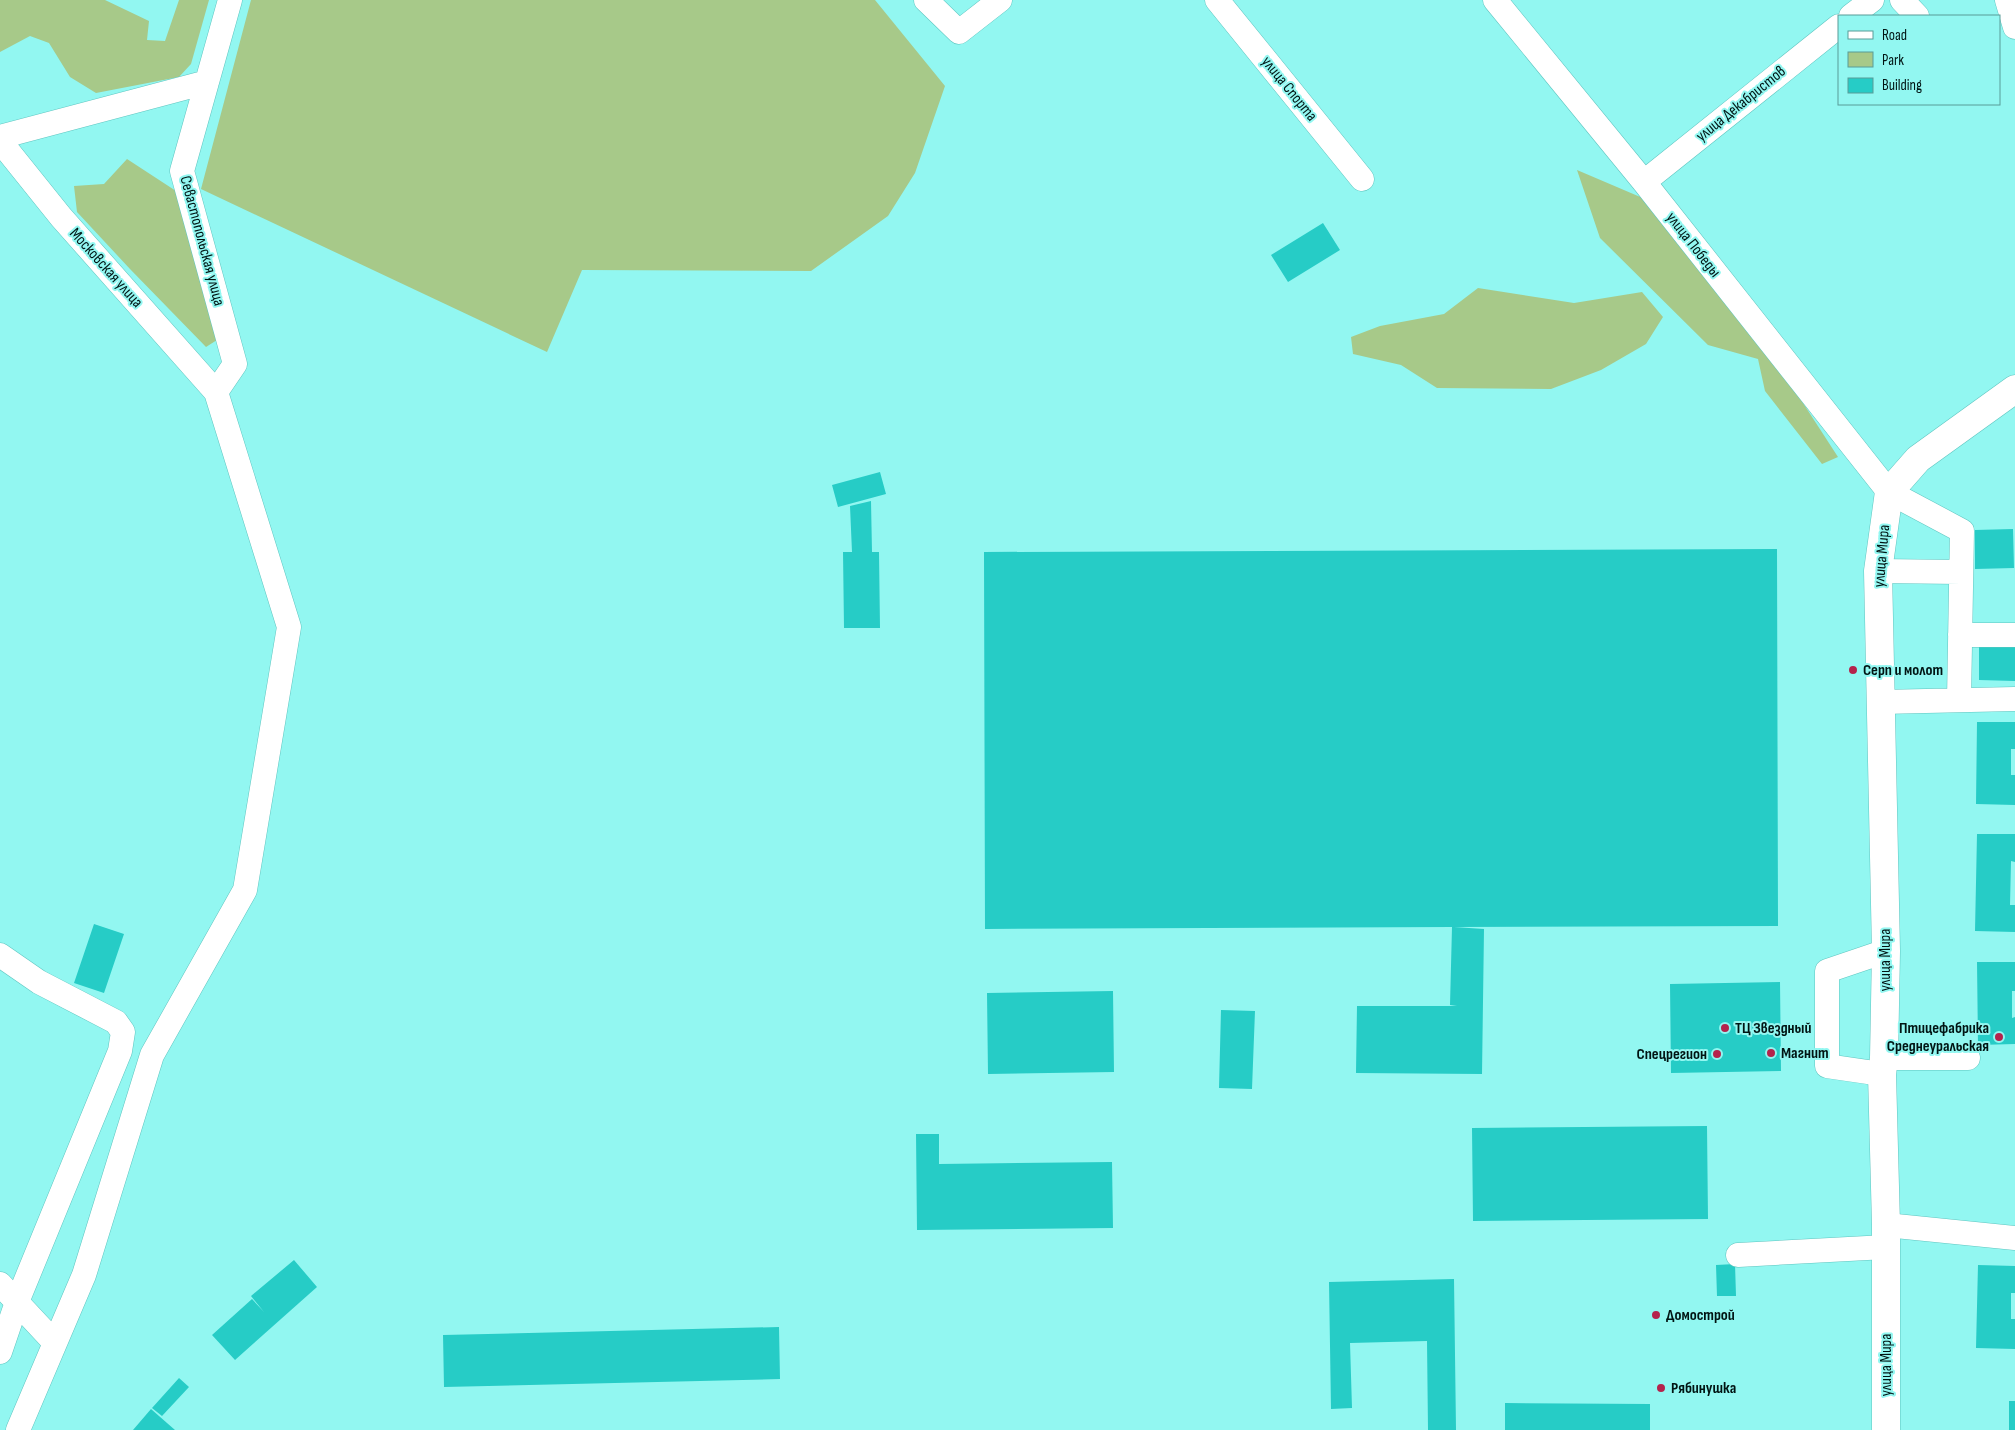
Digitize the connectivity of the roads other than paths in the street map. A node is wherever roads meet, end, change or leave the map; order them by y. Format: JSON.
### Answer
{"nodes":[{"id":1,"x":230,"y":0,"type":"edge"},
{"id":2,"x":926,"y":0,"type":"edge"},
{"id":3,"x":1000,"y":0,"type":"edge"},
{"id":4,"x":1217,"y":0,"type":"edge"},
{"id":5,"x":1495,"y":0,"type":"edge"},
{"id":6,"x":1872,"y":0,"type":"edge"},
{"id":7,"x":1902,"y":0,"type":"edge"},
{"id":8,"x":2007,"y":0,"type":"edge"},
{"id":9,"x":1852,"y":15,"type":"edge"},
{"id":10,"x":1916,"y":15,"type":"edge"},
{"id":11,"x":2015,"y":26,"type":"edge"},
{"id":12,"x":1838,"y":27,"type":"edge"},
{"id":13,"x":207,"y":82,"type":"junction"},
{"id":14,"x":0,"y":137,"type":"edge"},
{"id":15,"x":0,"y":142,"type":"edge"},
{"id":16,"x":1362,"y":179,"type":"dead end"},
{"id":17,"x":1644,"y":182,"type":"junction"},
{"id":18,"x":2015,"y":390,"type":"edge"},
{"id":19,"x":216,"y":392,"type":"junction"},
{"id":20,"x":1889,"y":492,"type":"junction"},
{"id":21,"x":1878,"y":571,"type":"junction"},
{"id":22,"x":1961,"y":572,"type":"junction"},
{"id":23,"x":1960,"y":635,"type":"junction"},
{"id":24,"x":2015,"y":635,"type":"edge"},
{"id":25,"x":2015,"y":699,"type":"edge"},
{"id":26,"x":1959,"y":700,"type":"junction"},
{"id":27,"x":1882,"y":702,"type":"junction"},
{"id":28,"x":1886,"y":951,"type":"junction"},
{"id":29,"x":0,"y":955,"type":"edge"},
{"id":30,"x":1968,"y":1058,"type":"dead end"},
{"id":31,"x":1883,"y":1066,"type":"junction"},
{"id":32,"x":1886,"y":1236,"type":"junction"},
{"id":33,"x":2015,"y":1238,"type":"edge"},
{"id":34,"x":1738,"y":1255,"type":"dead end"},
{"id":35,"x":0,"y":1284,"type":"edge"},
{"id":36,"x":17,"y":1302,"type":"junction"},
{"id":37,"x":55,"y":1343,"type":"junction"},
{"id":38,"x":0,"y":1352,"type":"edge"},
{"id":39,"x":18,"y":1430,"type":"edge"},
{"id":40,"x":1886,"y":1430,"type":"edge"}],
"edges":[{"from":1,"to":13,"type":"street","name":"Севастопольская улица"},
{"from":2,"to":3,"type":"street"},
{"from":4,"to":16,"type":"street","name":"улица Спорта"},
{"from":5,"to":17,"type":"street","name":"улица Победы"},
{"from":6,"to":9,"type":"street"},
{"from":7,"to":10,"type":"street"},
{"from":8,"to":11,"type":"street"},
{"from":12,"to":17,"type":"street","name":"улица Декабристов"},
{"from":13,"to":14,"type":"street"},
{"from":13,"to":19,"type":"street","name":"Севастопольская улица"},
{"from":15,"to":19,"type":"street","name":"Московская улица"},
{"from":17,"to":20,"type":"street","name":"улица Победы"},
{"from":18,"to":20,"type":"main road"},
{"from":19,"to":37,"type":"street"},
{"from":20,"to":21,"type":"main road","name":"улица Мира"},
{"from":20,"to":22,"type":"street"},
{"from":21,"to":22,"type":"street"},
{"from":21,"to":27,"type":"main road","name":"улица Мира"},
{"from":22,"to":23,"type":"street"},
{"from":23,"to":24,"type":"street"},
{"from":23,"to":26,"type":"street"},
{"from":25,"to":26,"type":"street"},
{"from":26,"to":27,"type":"street"},
{"from":27,"to":28,"type":"main road","name":"улица Мира"},
{"from":28,"to":31,"type":"main road","name":"улица Мира"},
{"from":28,"to":31,"type":"street"},
{"from":29,"to":36,"type":"street"},
{"from":30,"to":31,"type":"street"},
{"from":31,"to":32,"type":"main road","name":"улица Мира"},
{"from":32,"to":33,"type":"street"},
{"from":32,"to":34,"type":"street"},
{"from":32,"to":40,"type":"main road","name":"улица Мира"},
{"from":35,"to":36,"type":"street"},
{"from":36,"to":37,"type":"street"},
{"from":36,"to":38,"type":"street"},
{"from":37,"to":39,"type":"street"}]}
